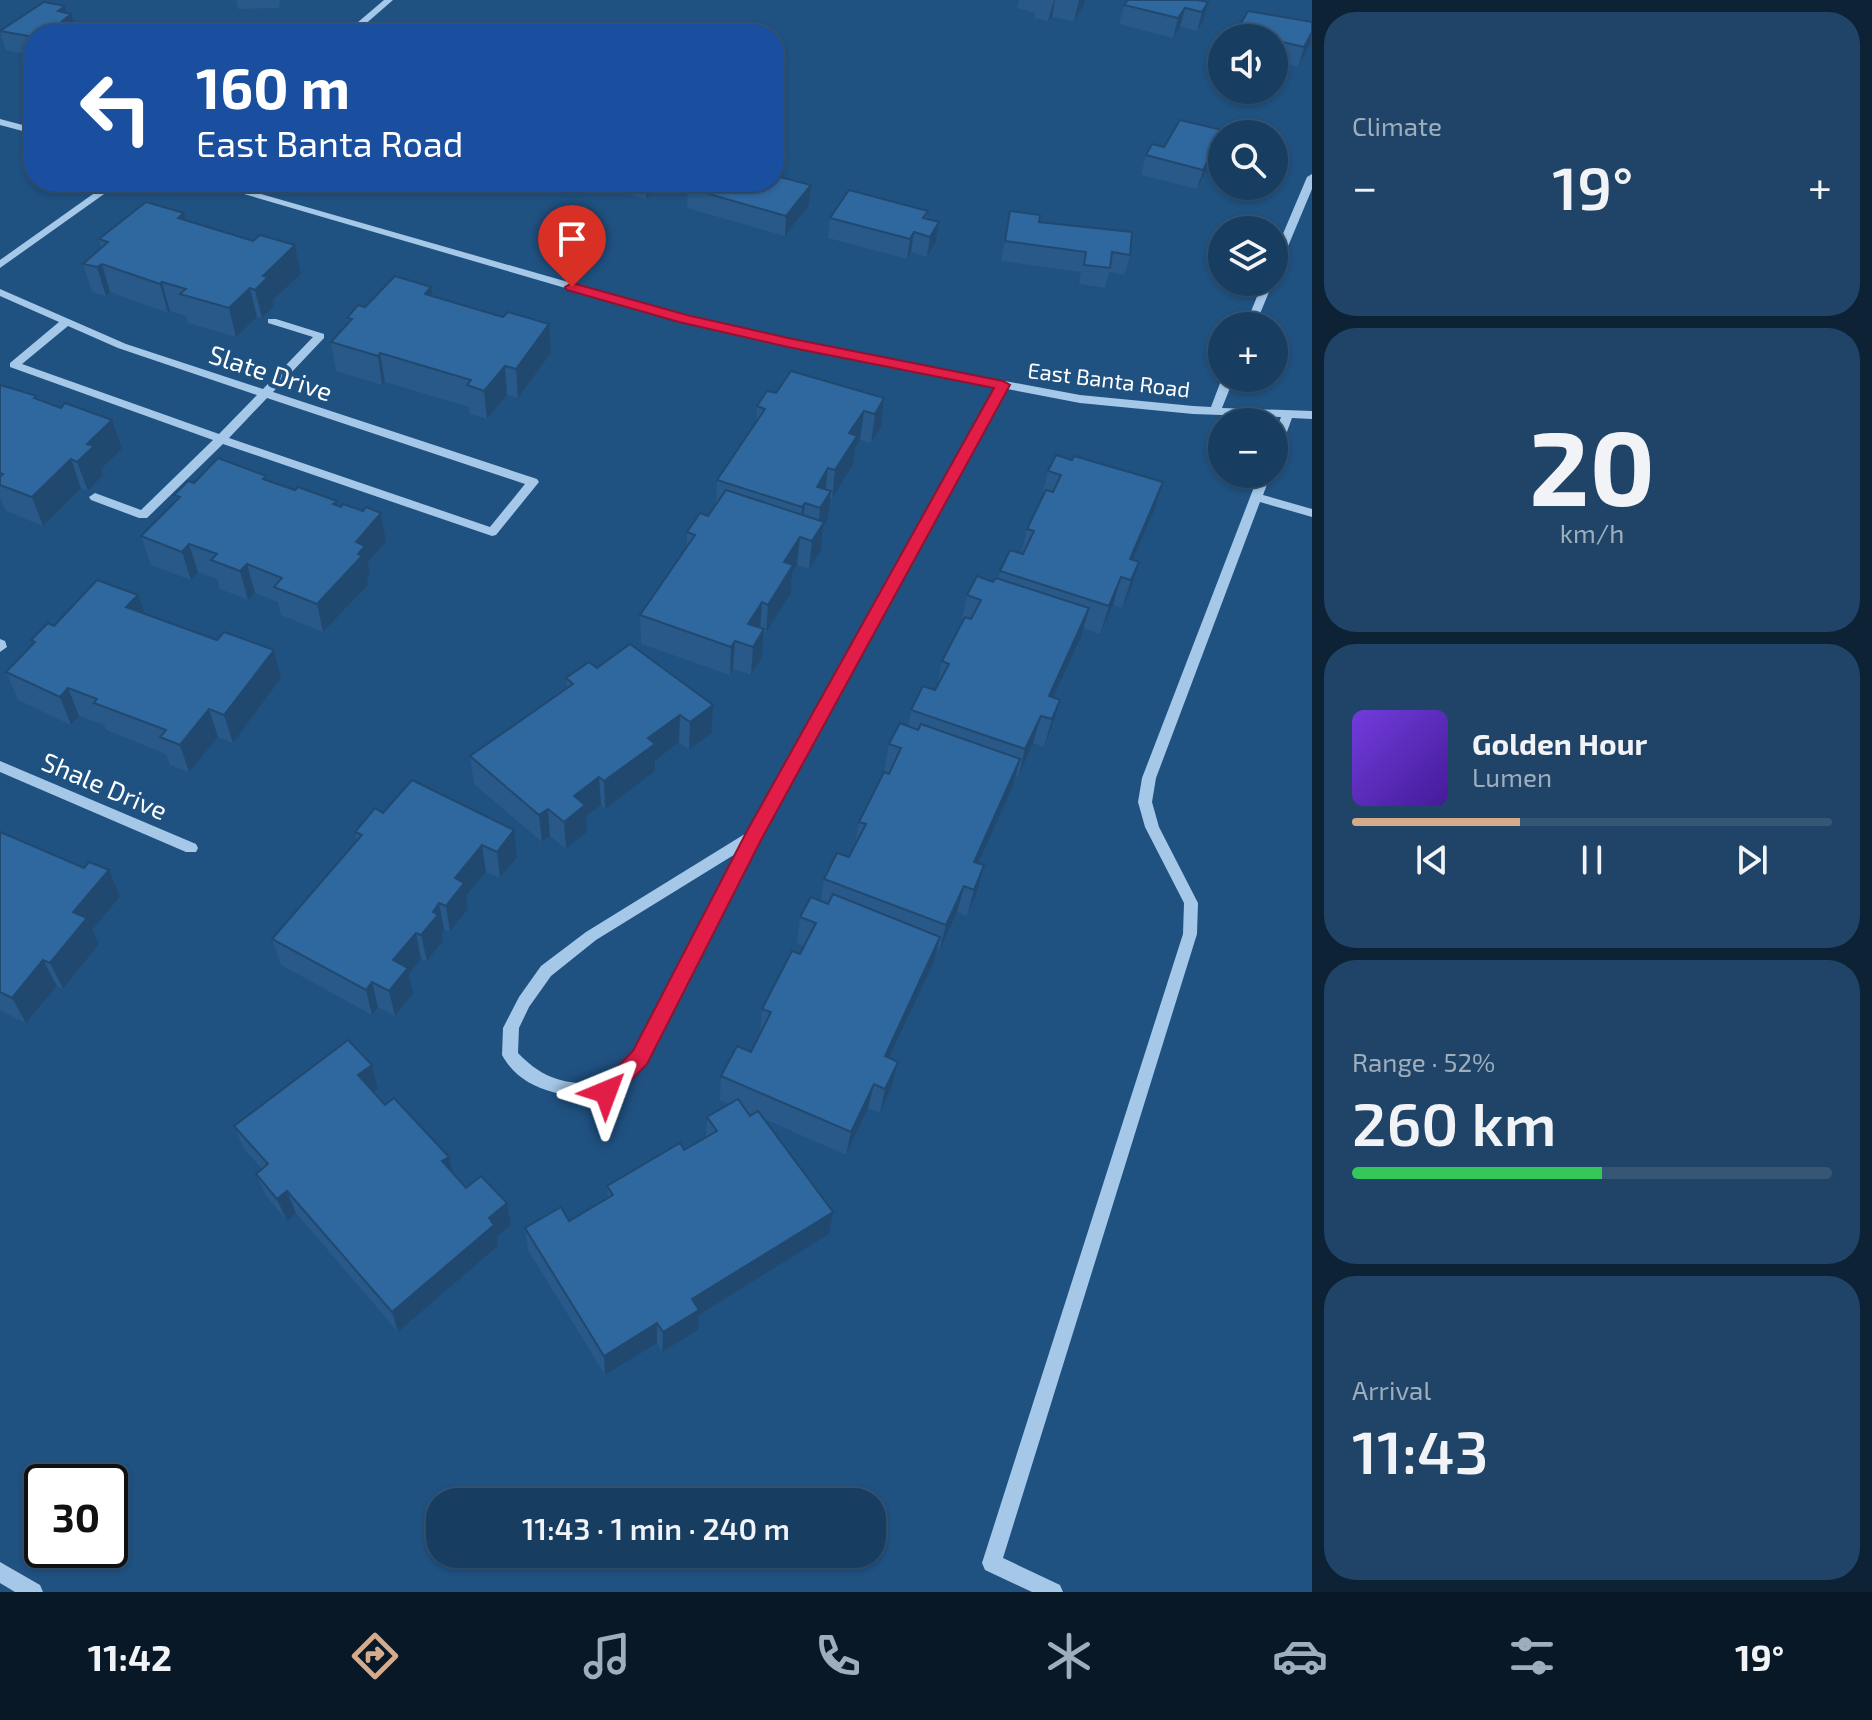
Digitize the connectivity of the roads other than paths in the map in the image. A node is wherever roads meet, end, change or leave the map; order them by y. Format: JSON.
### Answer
{"nodes":[{"id":1,"x":389,"y":0,"type":"edge"},
{"id":2,"x":361,"y":24,"type":"edge"},
{"id":3,"x":0,"y":122,"type":"edge"},
{"id":4,"x":24,"y":128,"type":"edge"},
{"id":5,"x":1312,"y":177,"type":"edge"},
{"id":6,"x":102,"y":192,"type":"edge"},
{"id":7,"x":243,"y":192,"type":"edge"},
{"id":8,"x":1288,"y":234,"type":"edge"},
{"id":9,"x":0,"y":265,"type":"edge"},
{"id":10,"x":0,"y":292,"type":"edge"},
{"id":11,"x":272,"y":321,"type":"dead end"},
{"id":12,"x":66,"y":322,"type":"junction"},
{"id":13,"x":1003,"y":385,"type":"junction"},
{"id":14,"x":265,"y":392,"type":"junction"},
{"id":15,"x":1208,"y":410,"type":"edge"},
{"id":16,"x":1288,"y":414,"type":"edge"},
{"id":17,"x":1312,"y":415,"type":"edge"},
{"id":18,"x":221,"y":439,"type":"junction"},
{"id":19,"x":1260,"y":488,"type":"edge"},
{"id":20,"x":95,"y":497,"type":"dead end"},
{"id":21,"x":1257,"y":497,"type":"junction"},
{"id":22,"x":1312,"y":513,"type":"edge"},
{"id":23,"x":0,"y":766,"type":"edge"},
{"id":24,"x":753,"y":836,"type":"junction"},
{"id":25,"x":191,"y":848,"type":"dead end"},
{"id":26,"x":0,"y":1572,"type":"edge"},
{"id":27,"x":33,"y":1592,"type":"edge"},
{"id":28,"x":1053,"y":1592,"type":"edge"}],
"edges":[{"from":1,"to":2,"type":"street"},
{"from":3,"to":4,"type":"street"},
{"from":5,"to":8,"type":"street"},
{"from":6,"to":9,"type":"street"},
{"from":7,"to":13,"type":"street","name":"East Banta Road"},
{"from":10,"to":12,"type":"street","name":"Slate Drive"},
{"from":11,"to":14,"type":"street"},
{"from":12,"to":14,"type":"street","name":"Slate Drive"},
{"from":12,"to":18,"type":"street"},
{"from":13,"to":15,"type":"street","name":"East Banta Road"},
{"from":13,"to":24,"type":"street"},
{"from":14,"to":18,"type":"street"},
{"from":14,"to":18,"type":"street","name":"Slate Drive"},
{"from":16,"to":17,"type":"street","name":"East Banta Road"},
{"from":18,"to":20,"type":"street"},
{"from":19,"to":21,"type":"street"},
{"from":21,"to":22,"type":"street"},
{"from":21,"to":28,"type":"street"},
{"from":23,"to":25,"type":"street","name":"Shale Drive"},
{"from":24,"to":24,"type":"street"},
{"from":26,"to":27,"type":"street"}]}
